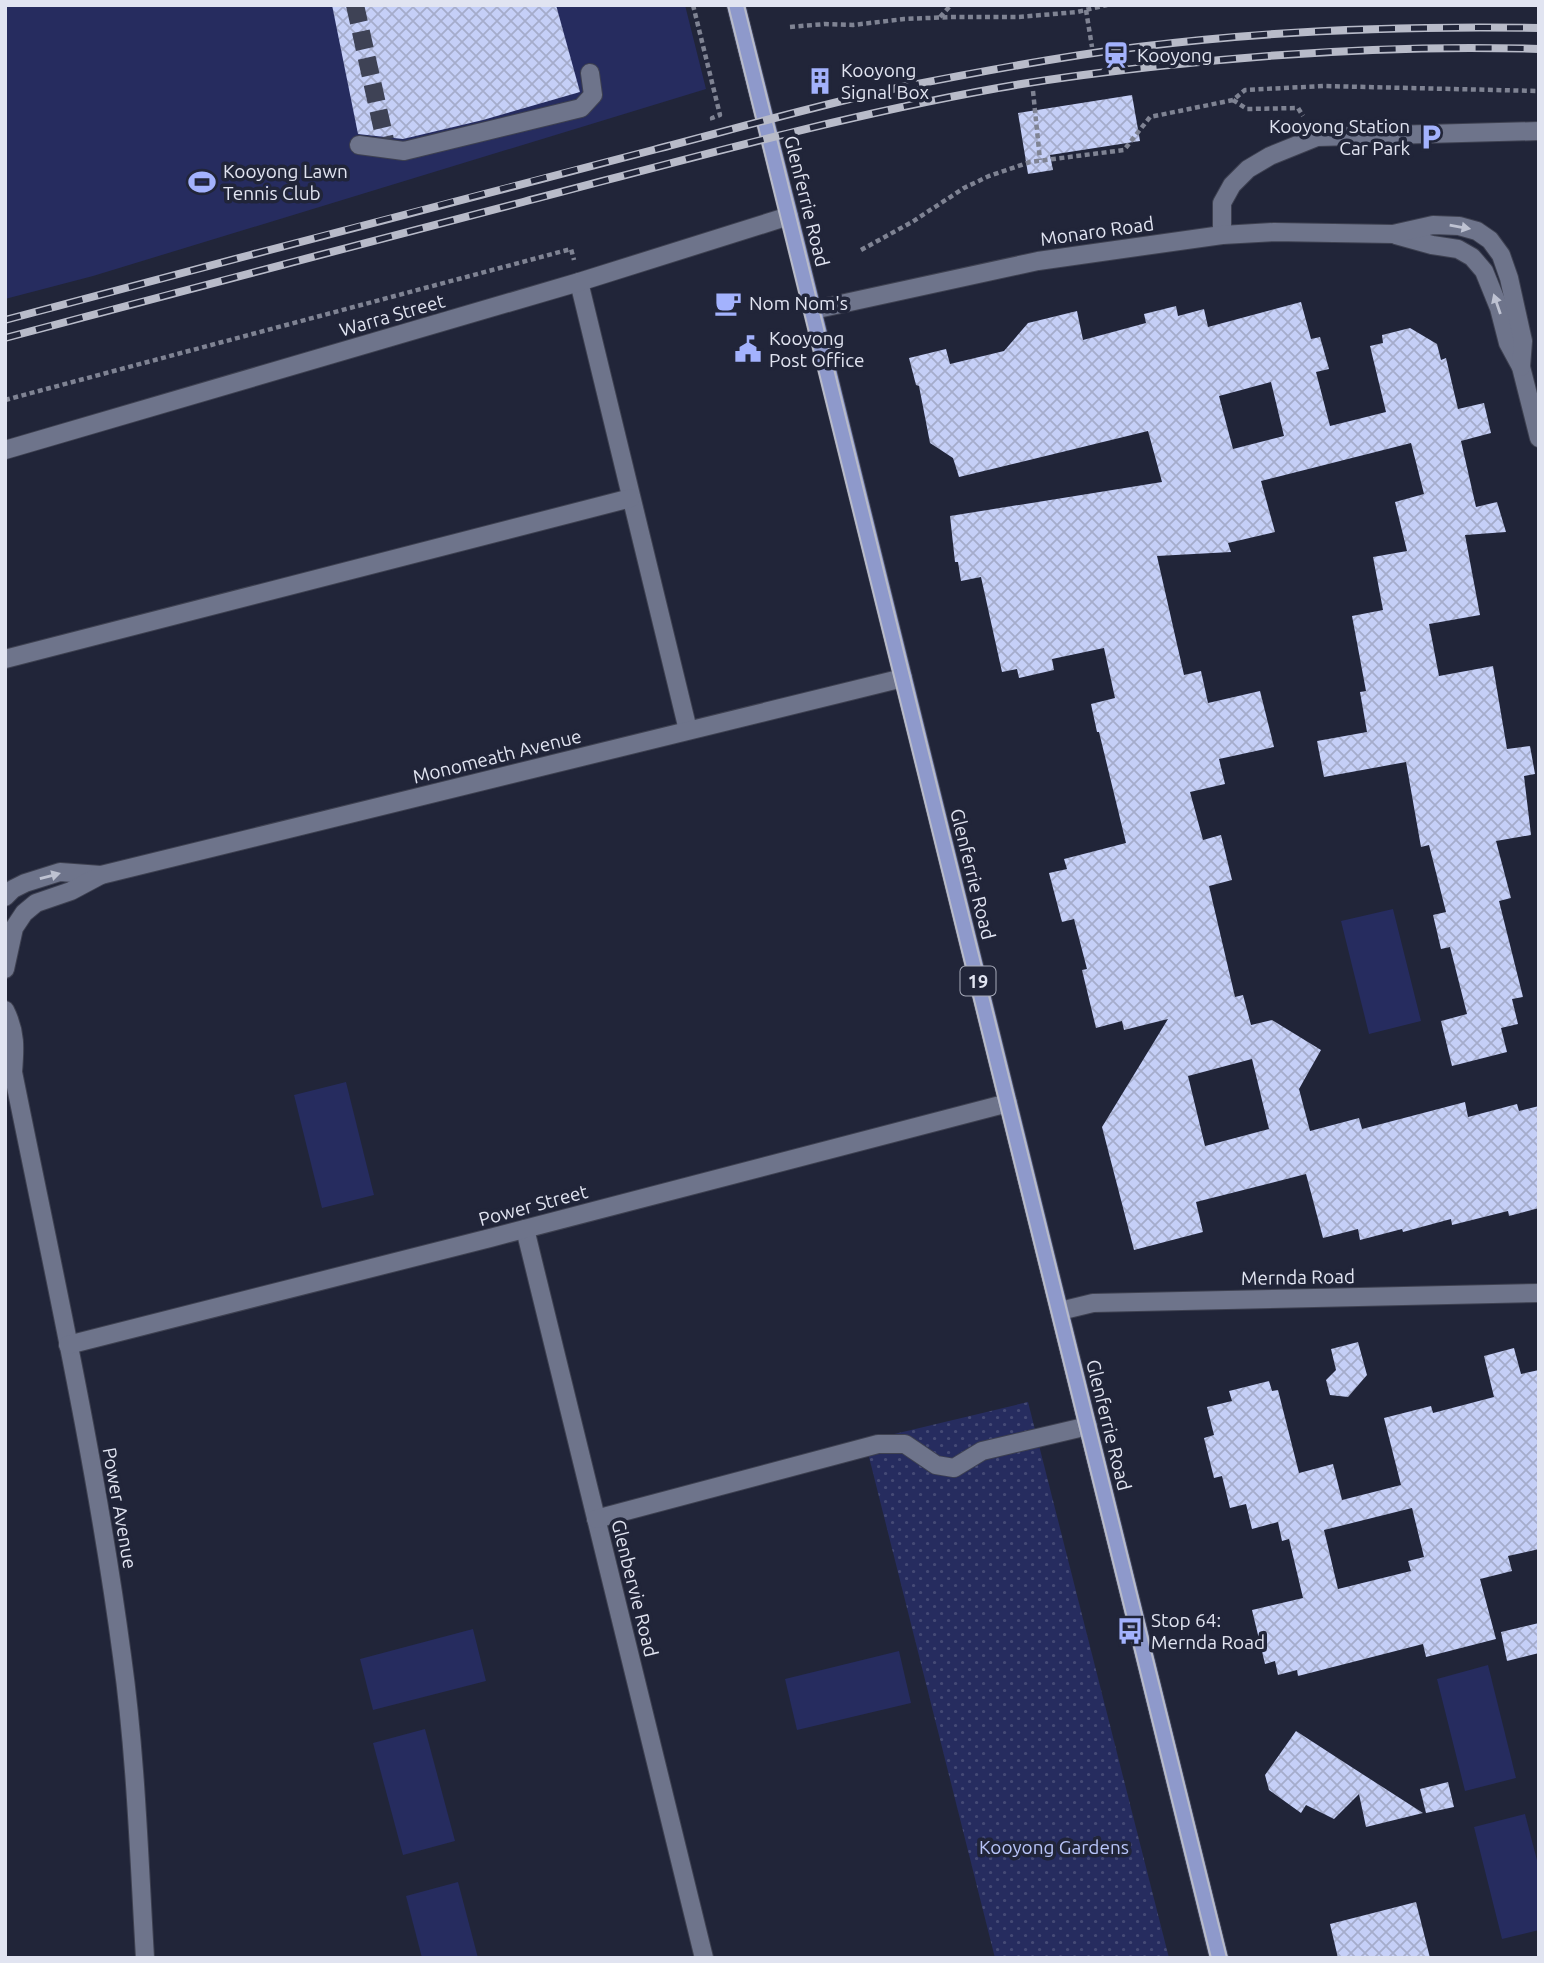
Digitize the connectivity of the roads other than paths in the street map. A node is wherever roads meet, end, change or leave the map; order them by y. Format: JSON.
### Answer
{"nodes":[{"id":1,"x":736,"y":5,"type":"edge"},
{"id":2,"x":590,"y":73,"type":"dead end"},
{"id":3,"x":1539,"y":131,"type":"edge"},
{"id":4,"x":359,"y":145,"type":"dead end"},
{"id":5,"x":789,"y":216,"type":"junction"},
{"id":6,"x":1393,"y":234,"type":"junction"},
{"id":7,"x":1222,"y":235,"type":"junction"},
{"id":8,"x":579,"y":282,"type":"junction"},
{"id":9,"x":813,"y":310,"type":"junction"},
{"id":10,"x":1521,"y":367,"type":"junction"},
{"id":11,"x":1539,"y":438,"type":"edge"},
{"id":12,"x":5,"y":450,"type":"edge"},
{"id":13,"x":631,"y":498,"type":"junction"},
{"id":14,"x":5,"y":659,"type":"edge"},
{"id":15,"x":903,"y":678,"type":"junction"},
{"id":16,"x":688,"y":730,"type":"junction"},
{"id":17,"x":101,"y":875,"type":"junction"},
{"id":18,"x":5,"y":899,"type":"edge"},
{"id":19,"x":24,"y":913,"type":"junction"},
{"id":20,"x":5,"y":969,"type":"edge"},
{"id":21,"x":5,"y":1010,"type":"edge"},
{"id":22,"x":9,"y":1065,"type":"edge"},
{"id":23,"x":1008,"y":1103,"type":"junction"},
{"id":24,"x":525,"y":1229,"type":"junction"},
{"id":25,"x":1539,"y":1293,"type":"edge"},
{"id":26,"x":1060,"y":1311,"type":"junction"},
{"id":27,"x":68,"y":1345,"type":"junction"},
{"id":28,"x":1088,"y":1426,"type":"junction"},
{"id":29,"x":596,"y":1519,"type":"junction"},
{"id":30,"x":145,"y":1958,"type":"edge"},
{"id":31,"x":704,"y":1958,"type":"edge"},
{"id":32,"x":1219,"y":1958,"type":"edge"}],
"edges":[{"from":1,"to":5,"type":"main road","name":"Glenferrie Road","number":"19"},
{"from":2,"to":4,"type":"street"},
{"from":3,"to":7,"type":"street"},
{"from":5,"to":8,"type":"street","name":"Warra Street"},
{"from":5,"to":9,"type":"main road","name":"Glenferrie Road","number":"19"},
{"from":6,"to":7,"type":"street","name":"Monaro Road"},
{"from":10,"to":6,"type":"street","name":"Monaro Road","one_way":true},
{"from":6,"to":10,"type":"street","name":"Monaro Road","one_way":true},
{"from":7,"to":9,"type":"street","name":"Monaro Road"},
{"from":8,"to":12,"type":"street","name":"Warra Street"},
{"from":8,"to":13,"type":"street"},
{"from":9,"to":15,"type":"main road","name":"Glenferrie Road","number":"19"},
{"from":10,"to":11,"type":"street","name":"Monaro Road"},
{"from":13,"to":14,"type":"street"},
{"from":13,"to":16,"type":"street"},
{"from":15,"to":16,"type":"street","name":"Monomeath Avenue"},
{"from":15,"to":23,"type":"main road","name":"Glenferrie Road","number":"19"},
{"from":16,"to":17,"type":"street","name":"Monomeath Avenue"},
{"from":18,"to":17,"type":"street","name":"Monomeath Avenue","one_way":true},
{"from":17,"to":19,"type":"street","name":"Monomeath Avenue"},
{"from":18,"to":19,"type":"street"},
{"from":19,"to":20,"type":"street"},
{"from":21,"to":22,"type":"street","name":"Power Avenue"},
{"from":22,"to":27,"type":"street","name":"Power Avenue"},
{"from":23,"to":24,"type":"street","name":"Power Street"},
{"from":23,"to":26,"type":"main road","name":"Glenferrie Road","number":"19"},
{"from":24,"to":27,"type":"street","name":"Power Street"},
{"from":24,"to":29,"type":"street","name":"Glenbervie Road"},
{"from":25,"to":26,"type":"street","name":"Mernda Road"},
{"from":26,"to":28,"type":"main road","name":"Glenferrie Road","number":"19"},
{"from":27,"to":30,"type":"street","name":"Power Avenue"},
{"from":28,"to":29,"type":"street"},
{"from":28,"to":32,"type":"main road","name":"Glenferrie Road","number":"19"},
{"from":29,"to":31,"type":"street","name":"Glenbervie Road"}]}
